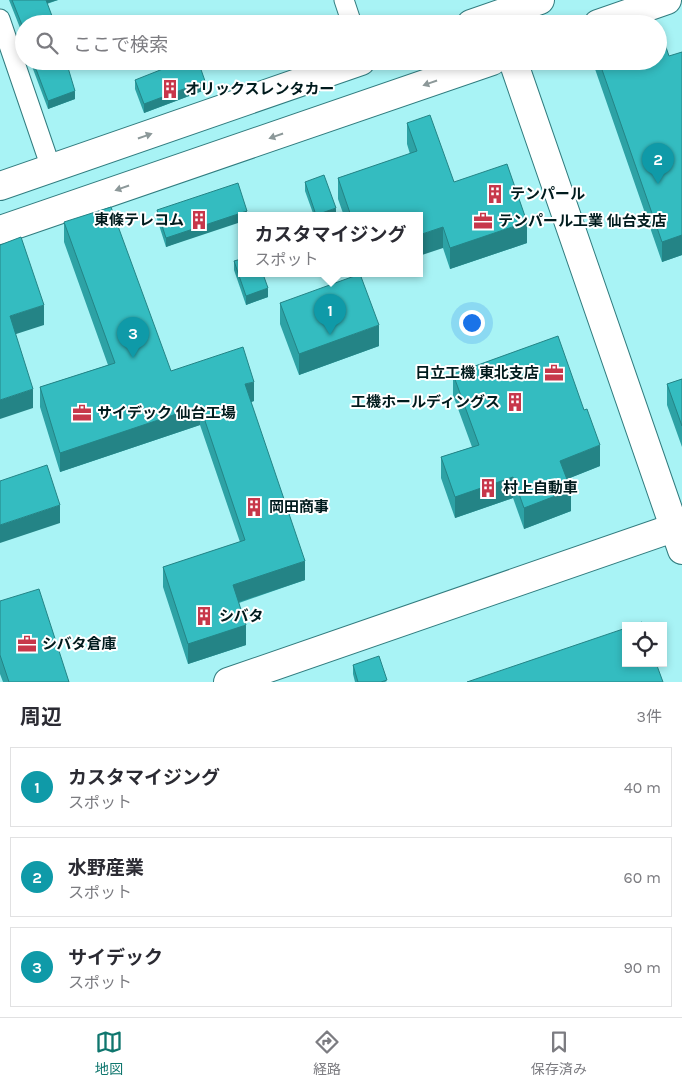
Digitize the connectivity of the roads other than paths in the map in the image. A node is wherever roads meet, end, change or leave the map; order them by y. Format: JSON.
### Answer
{"nodes":[{"id":1,"x":344,"y":0,"type":"edge"},
{"id":2,"x":540,"y":0,"type":"edge"},
{"id":3,"x":667,"y":0,"type":"edge"},
{"id":4,"x":349,"y":15,"type":"edge"},
{"id":5,"x":504,"y":15,"type":"edge"},
{"id":6,"x":624,"y":15,"type":"edge"},
{"id":7,"x":0,"y":19,"type":"edge"},
{"id":8,"x":15,"y":63,"type":"edge"},
{"id":9,"x":17,"y":70,"type":"edge"},
{"id":10,"x":335,"y":70,"type":"edge"},
{"id":11,"x":466,"y":70,"type":"edge"},
{"id":12,"x":515,"y":70,"type":"edge"},
{"id":13,"x":51,"y":168,"type":"junction"},
{"id":14,"x":0,"y":186,"type":"edge"},
{"id":15,"x":0,"y":230,"type":"edge"},
{"id":16,"x":679,"y":534,"type":"edge"},
{"id":17,"x":228,"y":682,"type":"edge"}],
"edges":[{"from":1,"to":4,"type":"street"},
{"from":2,"to":5,"type":"street"},
{"from":3,"to":6,"type":"street"},
{"from":7,"to":8,"type":"street"},
{"from":9,"to":13,"type":"street"},
{"from":13,"to":10,"type":"street","one_way":true},
{"from":11,"to":15,"type":"street","one_way":true},
{"from":12,"to":16,"type":"street"},
{"from":13,"to":14,"type":"street"},
{"from":16,"to":17,"type":"street"}]}
